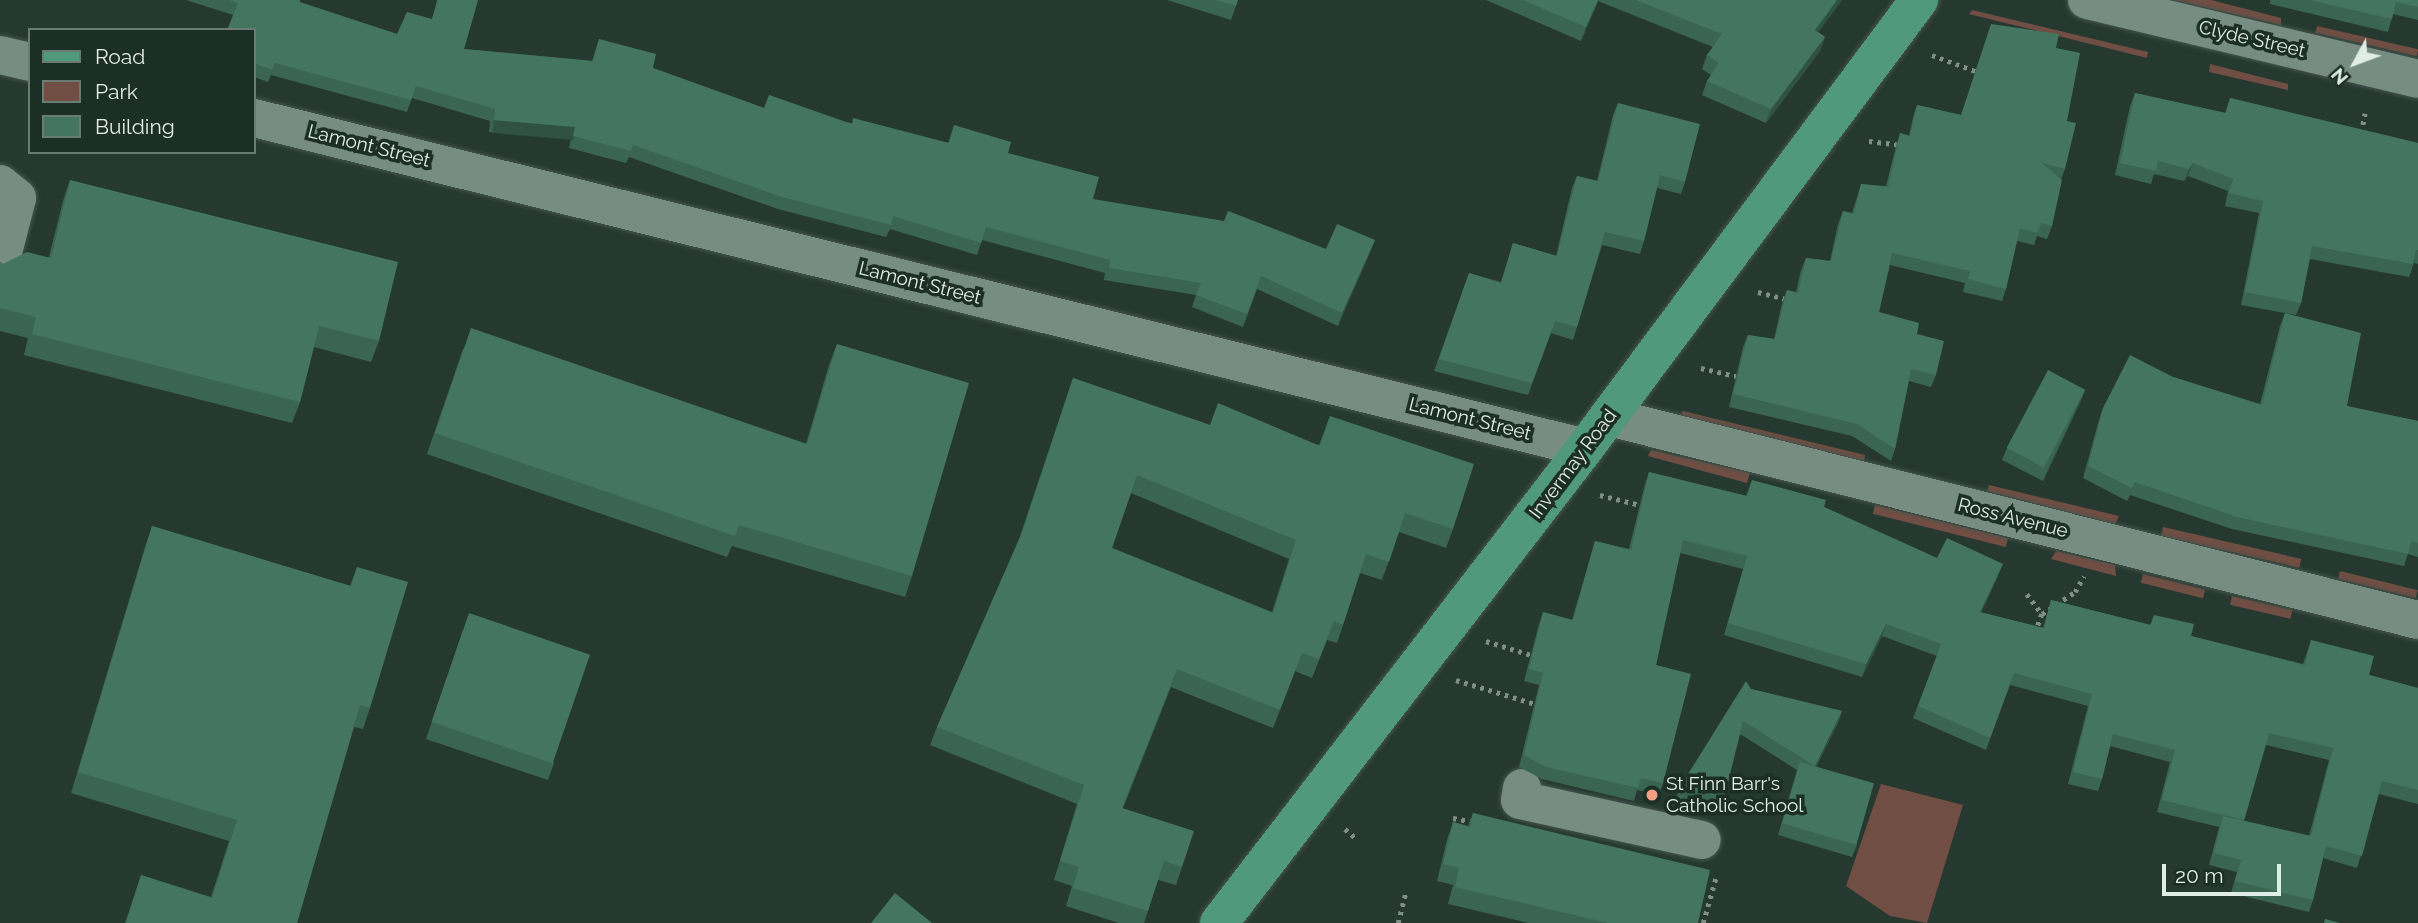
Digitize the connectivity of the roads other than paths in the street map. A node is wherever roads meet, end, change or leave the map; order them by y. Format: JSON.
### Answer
{"nodes":[{"id":1,"x":1919,"y":0,"type":"edge"},
{"id":2,"x":2087,"y":0,"type":"edge"},
{"id":3,"x":0,"y":55,"type":"edge"},
{"id":4,"x":28,"y":62,"type":"edge"},
{"id":5,"x":2418,"y":79,"type":"edge"},
{"id":6,"x":256,"y":118,"type":"edge"},
{"id":7,"x":0,"y":184,"type":"edge"},
{"id":8,"x":0,"y":264,"type":"edge"},
{"id":9,"x":1609,"y":417,"type":"junction"},
{"id":10,"x":1586,"y":448,"type":"junction"},
{"id":11,"x":2418,"y":620,"type":"edge"},
{"id":12,"x":1522,"y":789,"type":"dead end"},
{"id":13,"x":1702,"y":840,"type":"dead end"},
{"id":14,"x":1219,"y":923,"type":"edge"}],
"edges":[{"from":1,"to":9,"type":"main road","name":"Invermay Road"},
{"from":2,"to":5,"type":"street","name":"Clyde Street"},
{"from":3,"to":4,"type":"street"},
{"from":6,"to":10,"type":"street","name":"Lamont Street"},
{"from":7,"to":8,"type":"street"},
{"from":9,"to":10,"type":"main road","name":"Invermay Road"},
{"from":9,"to":11,"type":"street","name":"Ross Avenue"},
{"from":10,"to":14,"type":"main road","name":"Invermay Road"},
{"from":12,"to":13,"type":"street"}]}
